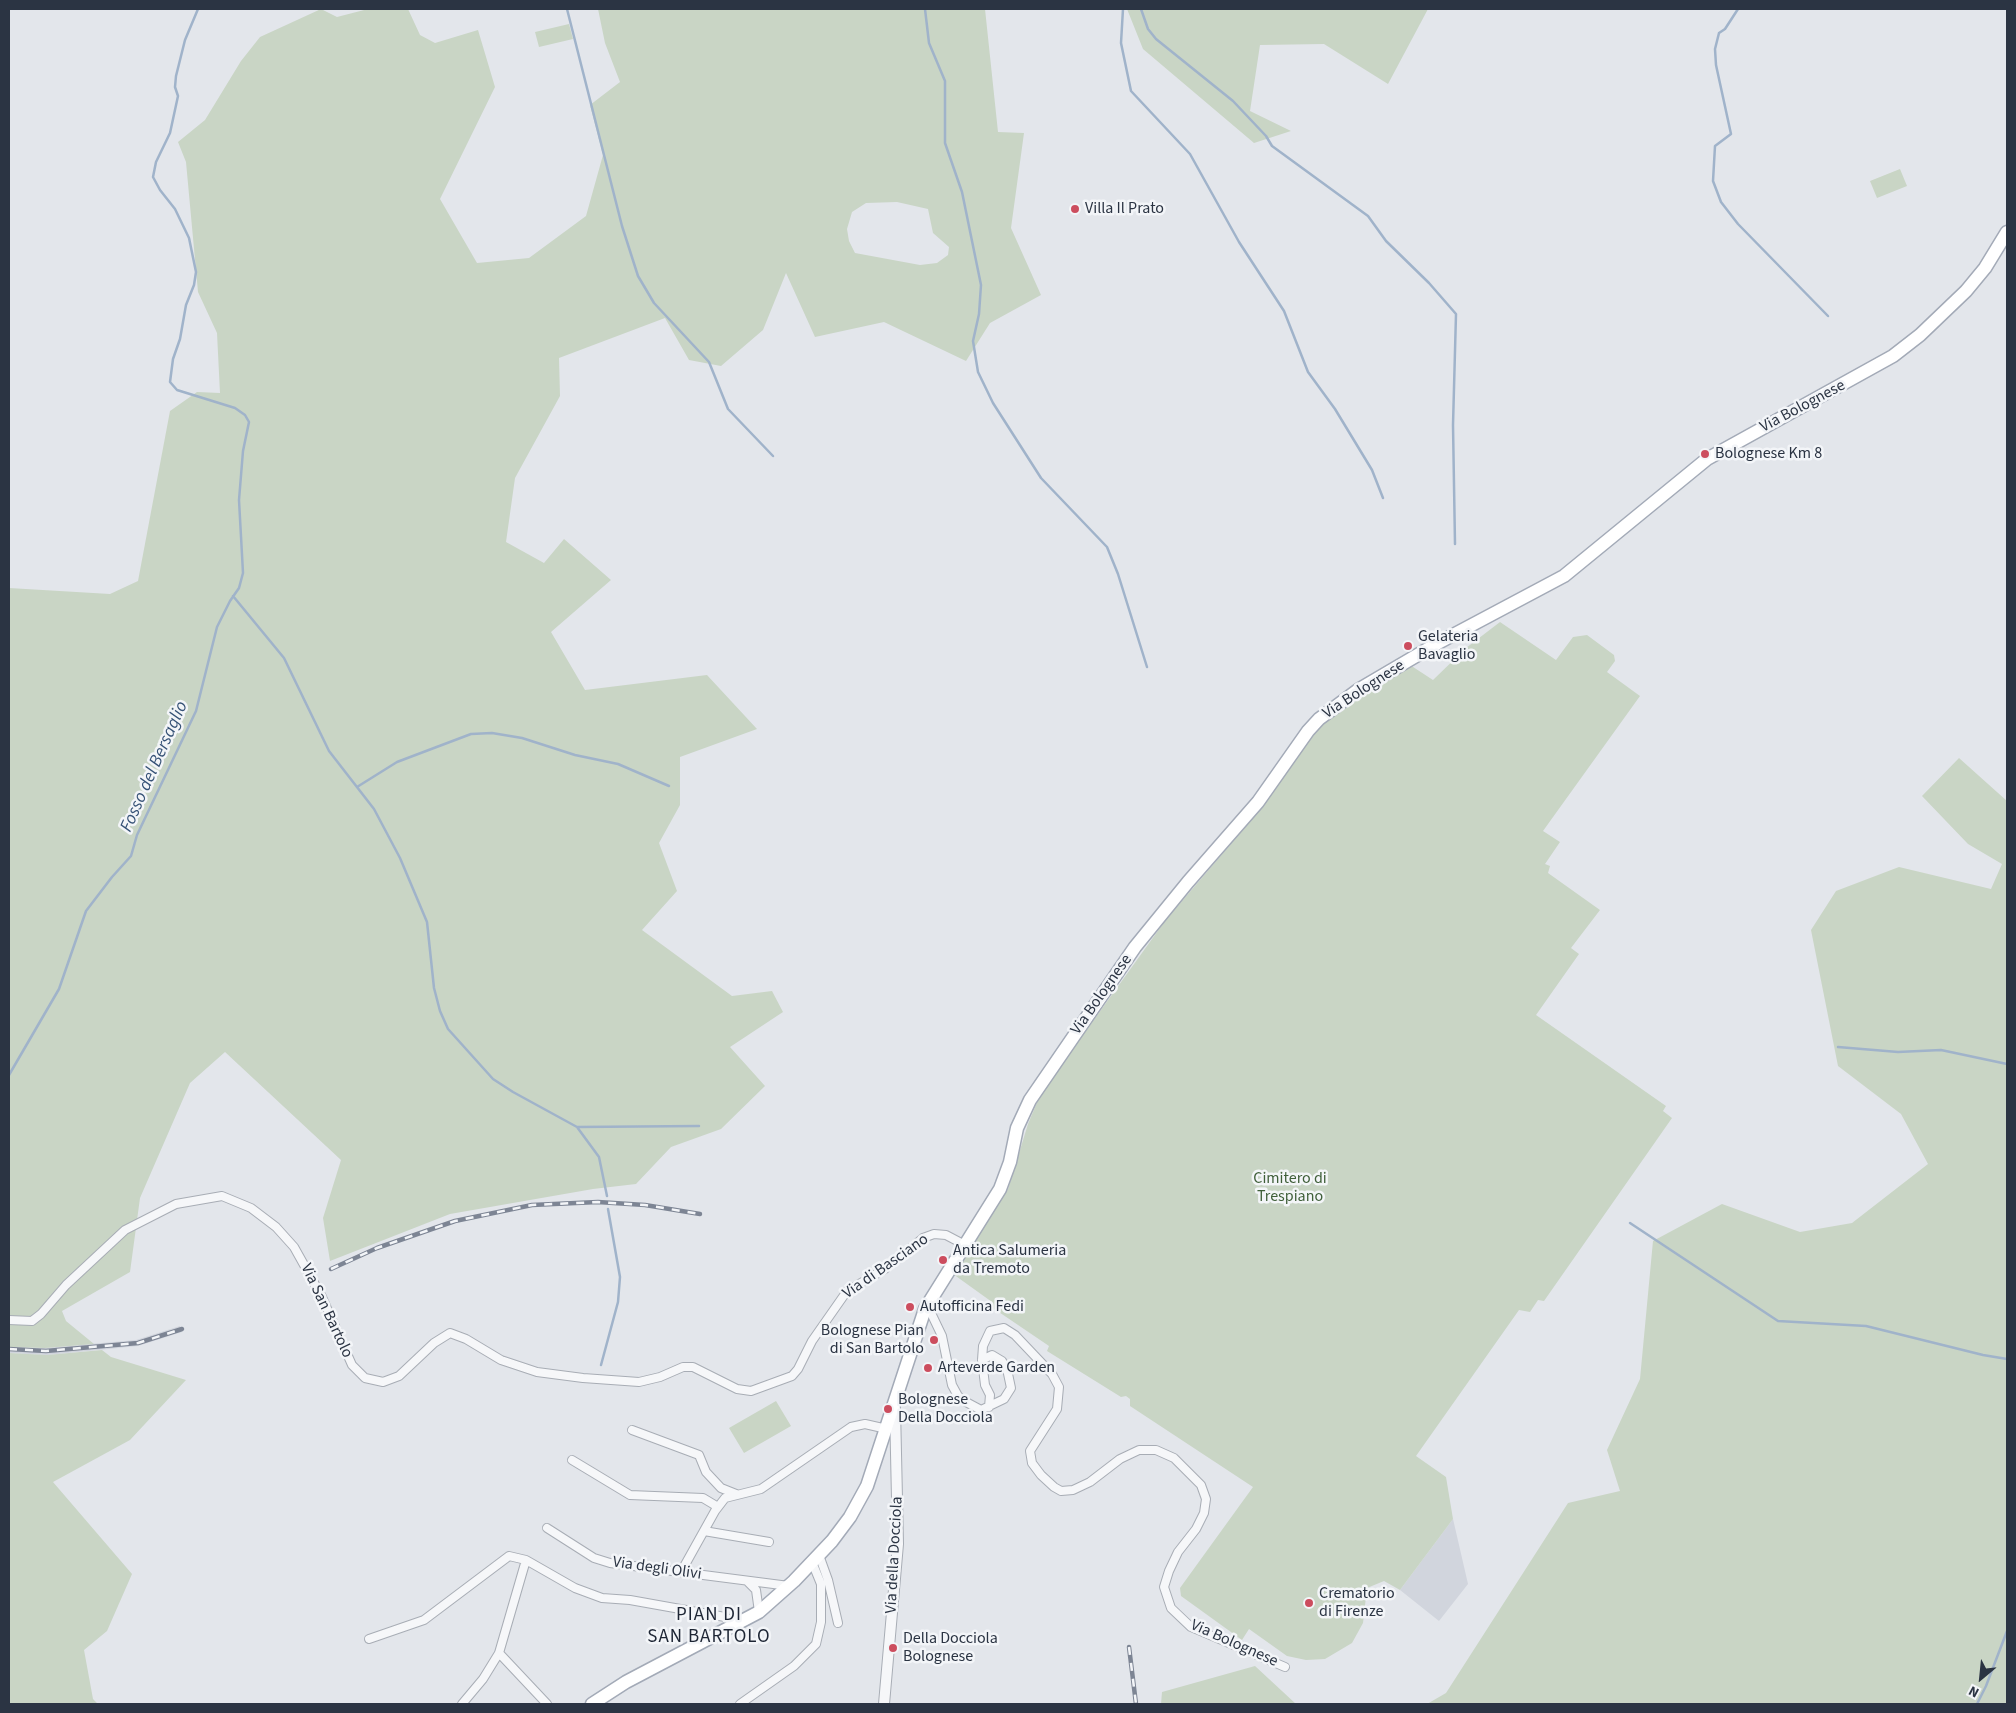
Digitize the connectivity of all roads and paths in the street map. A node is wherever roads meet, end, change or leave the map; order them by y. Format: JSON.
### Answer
{"nodes":[{"id":1,"x":2007,"y":232,"type":"edge"},
{"id":2,"x":965,"y":1245,"type":"junction"},
{"id":3,"x":925,"y":1309,"type":"junction"},
{"id":4,"x":9,"y":1320,"type":"edge"},
{"id":5,"x":982,"y":1360,"type":"junction"},
{"id":6,"x":619,"y":1381,"type":"joint"},
{"id":7,"x":895,"y":1404,"type":"junction"},
{"id":8,"x":989,"y":1407,"type":"junction"},
{"id":9,"x":887,"y":1429,"type":"junction"},
{"id":10,"x":632,"y":1430,"type":"dead end"},
{"id":11,"x":572,"y":1460,"type":"dead end"},
{"id":12,"x":736,"y":1494,"type":"junction"},
{"id":13,"x":718,"y":1506,"type":"junction"},
{"id":14,"x":547,"y":1528,"type":"dead end"},
{"id":15,"x":704,"y":1531,"type":"junction"},
{"id":16,"x":769,"y":1542,"type":"dead end"},
{"id":17,"x":815,"y":1558,"type":"junction"},
{"id":18,"x":526,"y":1560,"type":"junction"},
{"id":19,"x":681,"y":1572,"type":"junction"},
{"id":20,"x":747,"y":1581,"type":"junction"},
{"id":21,"x":789,"y":1586,"type":"junction"},
{"id":22,"x":759,"y":1612,"type":"junction"},
{"id":23,"x":838,"y":1623,"type":"dead end"},
{"id":24,"x":738,"y":1625,"type":"junction"},
{"id":25,"x":369,"y":1639,"type":"dead end"},
{"id":26,"x":500,"y":1653,"type":"junction"},
{"id":27,"x":1285,"y":1667,"type":"dead end"},
{"id":28,"x":462,"y":1704,"type":"edge"},
{"id":29,"x":547,"y":1704,"type":"edge"},
{"id":30,"x":592,"y":1704,"type":"edge"},
{"id":31,"x":740,"y":1704,"type":"edge"},
{"id":32,"x":884,"y":1704,"type":"edge"}],
"edges":[{"from":1,"to":2,"type":"main road","name":"Via Bolognese"},
{"from":2,"to":3,"type":"main road","name":"Via Bolognese"},
{"from":2,"to":6,"type":"street","name":"Via di Basciano"},
{"from":3,"to":7,"type":"main road","name":"Via Bolognese"},
{"from":3,"to":8,"type":"street"},
{"from":4,"to":6,"type":"street","name":"Via San Bartolo"},
{"from":5,"to":8,"type":"street","name":"Via Bolognese"},
{"from":5,"to":8,"type":"street"},
{"from":5,"to":27,"type":"street","name":"Via Bolognese"},
{"from":7,"to":9,"type":"main road","name":"Via Bolognese"},
{"from":7,"to":32,"type":"street","name":"Via della Docciola"},
{"from":9,"to":12,"type":"street"},
{"from":9,"to":17,"type":"main road","name":"Via Bolognese"},
{"from":10,"to":12,"type":"street"},
{"from":11,"to":13,"type":"street"},
{"from":12,"to":13,"type":"street"},
{"from":13,"to":15,"type":"street"},
{"from":14,"to":19,"type":"street","name":"Via degli Olivi"},
{"from":15,"to":16,"type":"street"},
{"from":15,"to":19,"type":"street"},
{"from":17,"to":21,"type":"main road","name":"Via Bolognese"},
{"from":17,"to":23,"type":"street"},
{"from":17,"to":31,"type":"street"},
{"from":18,"to":24,"type":"street"},
{"from":18,"to":25,"type":"street"},
{"from":18,"to":26,"type":"street"},
{"from":19,"to":20,"type":"street","name":"Via degli Olivi"},
{"from":20,"to":21,"type":"street","name":"Via degli Olivi"},
{"from":20,"to":22,"type":"street"},
{"from":21,"to":22,"type":"main road","name":"Via Bolognese"},
{"from":22,"to":24,"type":"main road","name":"Via Bolognese"},
{"from":24,"to":30,"type":"main road","name":"Via Bolognese"},
{"from":26,"to":28,"type":"street"},
{"from":26,"to":29,"type":"street"}]}
